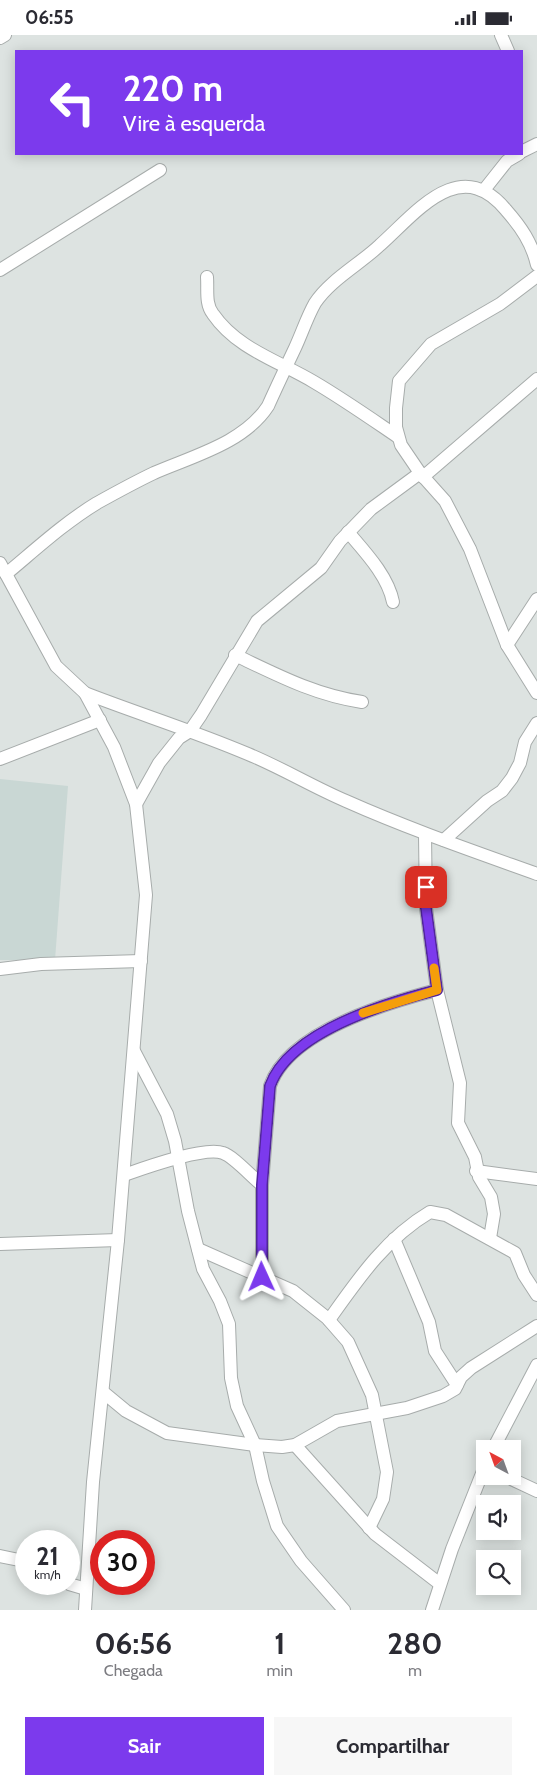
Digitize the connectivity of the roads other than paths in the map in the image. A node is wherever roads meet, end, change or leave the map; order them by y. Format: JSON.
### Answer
{"nodes":[{"id":1,"x":5,"y":35,"type":"edge"},
{"id":2,"x":501,"y":35,"type":"edge"},
{"id":3,"x":0,"y":38,"type":"edge"},
{"id":4,"x":508,"y":50,"type":"edge"},
{"id":5,"x":537,"y":144,"type":"edge"},
{"id":6,"x":523,"y":151,"type":"edge"},
{"id":7,"x":508,"y":157,"type":"edge"},
{"id":8,"x":160,"y":170,"type":"dead end"},
{"id":9,"x":484,"y":190,"type":"junction"},
{"id":10,"x":537,"y":265,"type":"edge"},
{"id":11,"x":0,"y":270,"type":"edge"},
{"id":12,"x":537,"y":276,"type":"edge"},
{"id":13,"x":207,"y":277,"type":"dead end"},
{"id":14,"x":285,"y":367,"type":"junction"},
{"id":15,"x":537,"y":379,"type":"edge"},
{"id":16,"x":398,"y":437,"type":"junction"},
{"id":17,"x":422,"y":475,"type":"junction"},
{"id":18,"x":348,"y":532,"type":"junction"},
{"id":19,"x":3,"y":569,"type":"edge"},
{"id":20,"x":537,"y":599,"type":"edge"},
{"id":21,"x":393,"y":602,"type":"dead end"},
{"id":22,"x":508,"y":645,"type":"junction"},
{"id":23,"x":235,"y":655,"type":"junction"},
{"id":24,"x":535,"y":685,"type":"edge"},
{"id":25,"x":85,"y":693,"type":"junction"},
{"id":26,"x":362,"y":702,"type":"dead end"},
{"id":27,"x":100,"y":720,"type":"junction"},
{"id":28,"x":537,"y":723,"type":"edge"},
{"id":29,"x":190,"y":731,"type":"junction"},
{"id":30,"x":0,"y":759,"type":"edge"},
{"id":31,"x":136,"y":804,"type":"junction"},
{"id":32,"x":425,"y":835,"type":"junction"},
{"id":33,"x":444,"y":840,"type":"junction"},
{"id":34,"x":537,"y":874,"type":"edge"},
{"id":35,"x":141,"y":961,"type":"junction"},
{"id":36,"x":0,"y":969,"type":"edge"},
{"id":37,"x":437,"y":990,"type":"junction"},
{"id":38,"x":134,"y":1051,"type":"junction"},
{"id":39,"x":178,"y":1157,"type":"junction"},
{"id":40,"x":476,"y":1171,"type":"junction"},
{"id":41,"x":124,"y":1175,"type":"junction"},
{"id":42,"x":537,"y":1179,"type":"edge"},
{"id":43,"x":262,"y":1185,"type":"junction"},
{"id":44,"x":490,"y":1238,"type":"junction"},
{"id":45,"x":394,"y":1239,"type":"junction"},
{"id":46,"x":118,"y":1241,"type":"junction"},
{"id":47,"x":0,"y":1244,"type":"edge"},
{"id":48,"x":198,"y":1249,"type":"junction"},
{"id":49,"x":262,"y":1277,"type":"junction"},
{"id":50,"x":537,"y":1295,"type":"edge"},
{"id":51,"x":330,"y":1320,"type":"junction"},
{"id":52,"x":537,"y":1326,"type":"edge"},
{"id":53,"x":537,"y":1365,"type":"edge"},
{"id":54,"x":457,"y":1385,"type":"junction"},
{"id":55,"x":103,"y":1391,"type":"junction"},
{"id":56,"x":376,"y":1415,"type":"junction"},
{"id":57,"x":498,"y":1440,"type":"edge"},
{"id":58,"x":255,"y":1445,"type":"junction"},
{"id":59,"x":295,"y":1445,"type":"junction"},
{"id":60,"x":521,"y":1484,"type":"edge"},
{"id":61,"x":478,"y":1485,"type":"edge"},
{"id":62,"x":537,"y":1491,"type":"edge"},
{"id":63,"x":369,"y":1528,"type":"junction"},
{"id":64,"x":0,"y":1556,"type":"edge"},
{"id":65,"x":15,"y":1559,"type":"edge"},
{"id":66,"x":440,"y":1583,"type":"junction"},
{"id":67,"x":80,"y":1587,"type":"edge"},
{"id":68,"x":86,"y":1589,"type":"junction"},
{"id":69,"x":85,"y":1610,"type":"edge"},
{"id":70,"x":344,"y":1610,"type":"edge"},
{"id":71,"x":432,"y":1610,"type":"edge"}],
"edges":[{"from":1,"to":3,"type":"street"},
{"from":2,"to":4,"type":"street"},
{"from":5,"to":6,"type":"street"},
{"from":7,"to":9,"type":"street"},
{"from":8,"to":11,"type":"street"},
{"from":9,"to":10,"type":"street"},
{"from":9,"to":14,"type":"street"},
{"from":12,"to":16,"type":"street"},
{"from":13,"to":14,"type":"street"},
{"from":14,"to":16,"type":"street"},
{"from":14,"to":19,"type":"street"},
{"from":15,"to":17,"type":"street"},
{"from":16,"to":17,"type":"street"},
{"from":17,"to":18,"type":"street"},
{"from":17,"to":22,"type":"street"},
{"from":18,"to":21,"type":"street"},
{"from":18,"to":23,"type":"street"},
{"from":19,"to":25,"type":"street"},
{"from":20,"to":22,"type":"street"},
{"from":22,"to":24,"type":"street"},
{"from":23,"to":26,"type":"street"},
{"from":23,"to":29,"type":"street"},
{"from":25,"to":27,"type":"street"},
{"from":25,"to":29,"type":"street"},
{"from":27,"to":30,"type":"street"},
{"from":27,"to":31,"type":"street"},
{"from":28,"to":33,"type":"street"},
{"from":29,"to":31,"type":"street"},
{"from":29,"to":32,"type":"street"},
{"from":31,"to":35,"type":"street"},
{"from":32,"to":33,"type":"street"},
{"from":32,"to":37,"type":"street"},
{"from":33,"to":34,"type":"street"},
{"from":35,"to":36,"type":"street"},
{"from":35,"to":38,"type":"street"},
{"from":37,"to":40,"type":"street"},
{"from":37,"to":43,"type":"street"},
{"from":38,"to":39,"type":"street"},
{"from":38,"to":41,"type":"street"},
{"from":39,"to":41,"type":"street"},
{"from":39,"to":43,"type":"street"},
{"from":39,"to":48,"type":"street"},
{"from":40,"to":42,"type":"street"},
{"from":40,"to":44,"type":"street"},
{"from":41,"to":46,"type":"street"},
{"from":43,"to":49,"type":"street"},
{"from":44,"to":45,"type":"street"},
{"from":44,"to":50,"type":"street"},
{"from":45,"to":51,"type":"street"},
{"from":45,"to":54,"type":"street"},
{"from":46,"to":47,"type":"street"},
{"from":46,"to":55,"type":"street"},
{"from":48,"to":49,"type":"street"},
{"from":48,"to":58,"type":"street"},
{"from":49,"to":51,"type":"street"},
{"from":51,"to":56,"type":"street"},
{"from":52,"to":54,"type":"street"},
{"from":53,"to":57,"type":"street"},
{"from":54,"to":56,"type":"street"},
{"from":55,"to":58,"type":"street"},
{"from":55,"to":68,"type":"street"},
{"from":56,"to":59,"type":"street"},
{"from":56,"to":63,"type":"street"},
{"from":58,"to":59,"type":"street"},
{"from":58,"to":70,"type":"street"},
{"from":59,"to":63,"type":"street"},
{"from":60,"to":62,"type":"street"},
{"from":61,"to":66,"type":"street"},
{"from":63,"to":66,"type":"street"},
{"from":64,"to":65,"type":"street"},
{"from":66,"to":71,"type":"street"},
{"from":67,"to":68,"type":"street"},
{"from":68,"to":69,"type":"street"}]}
